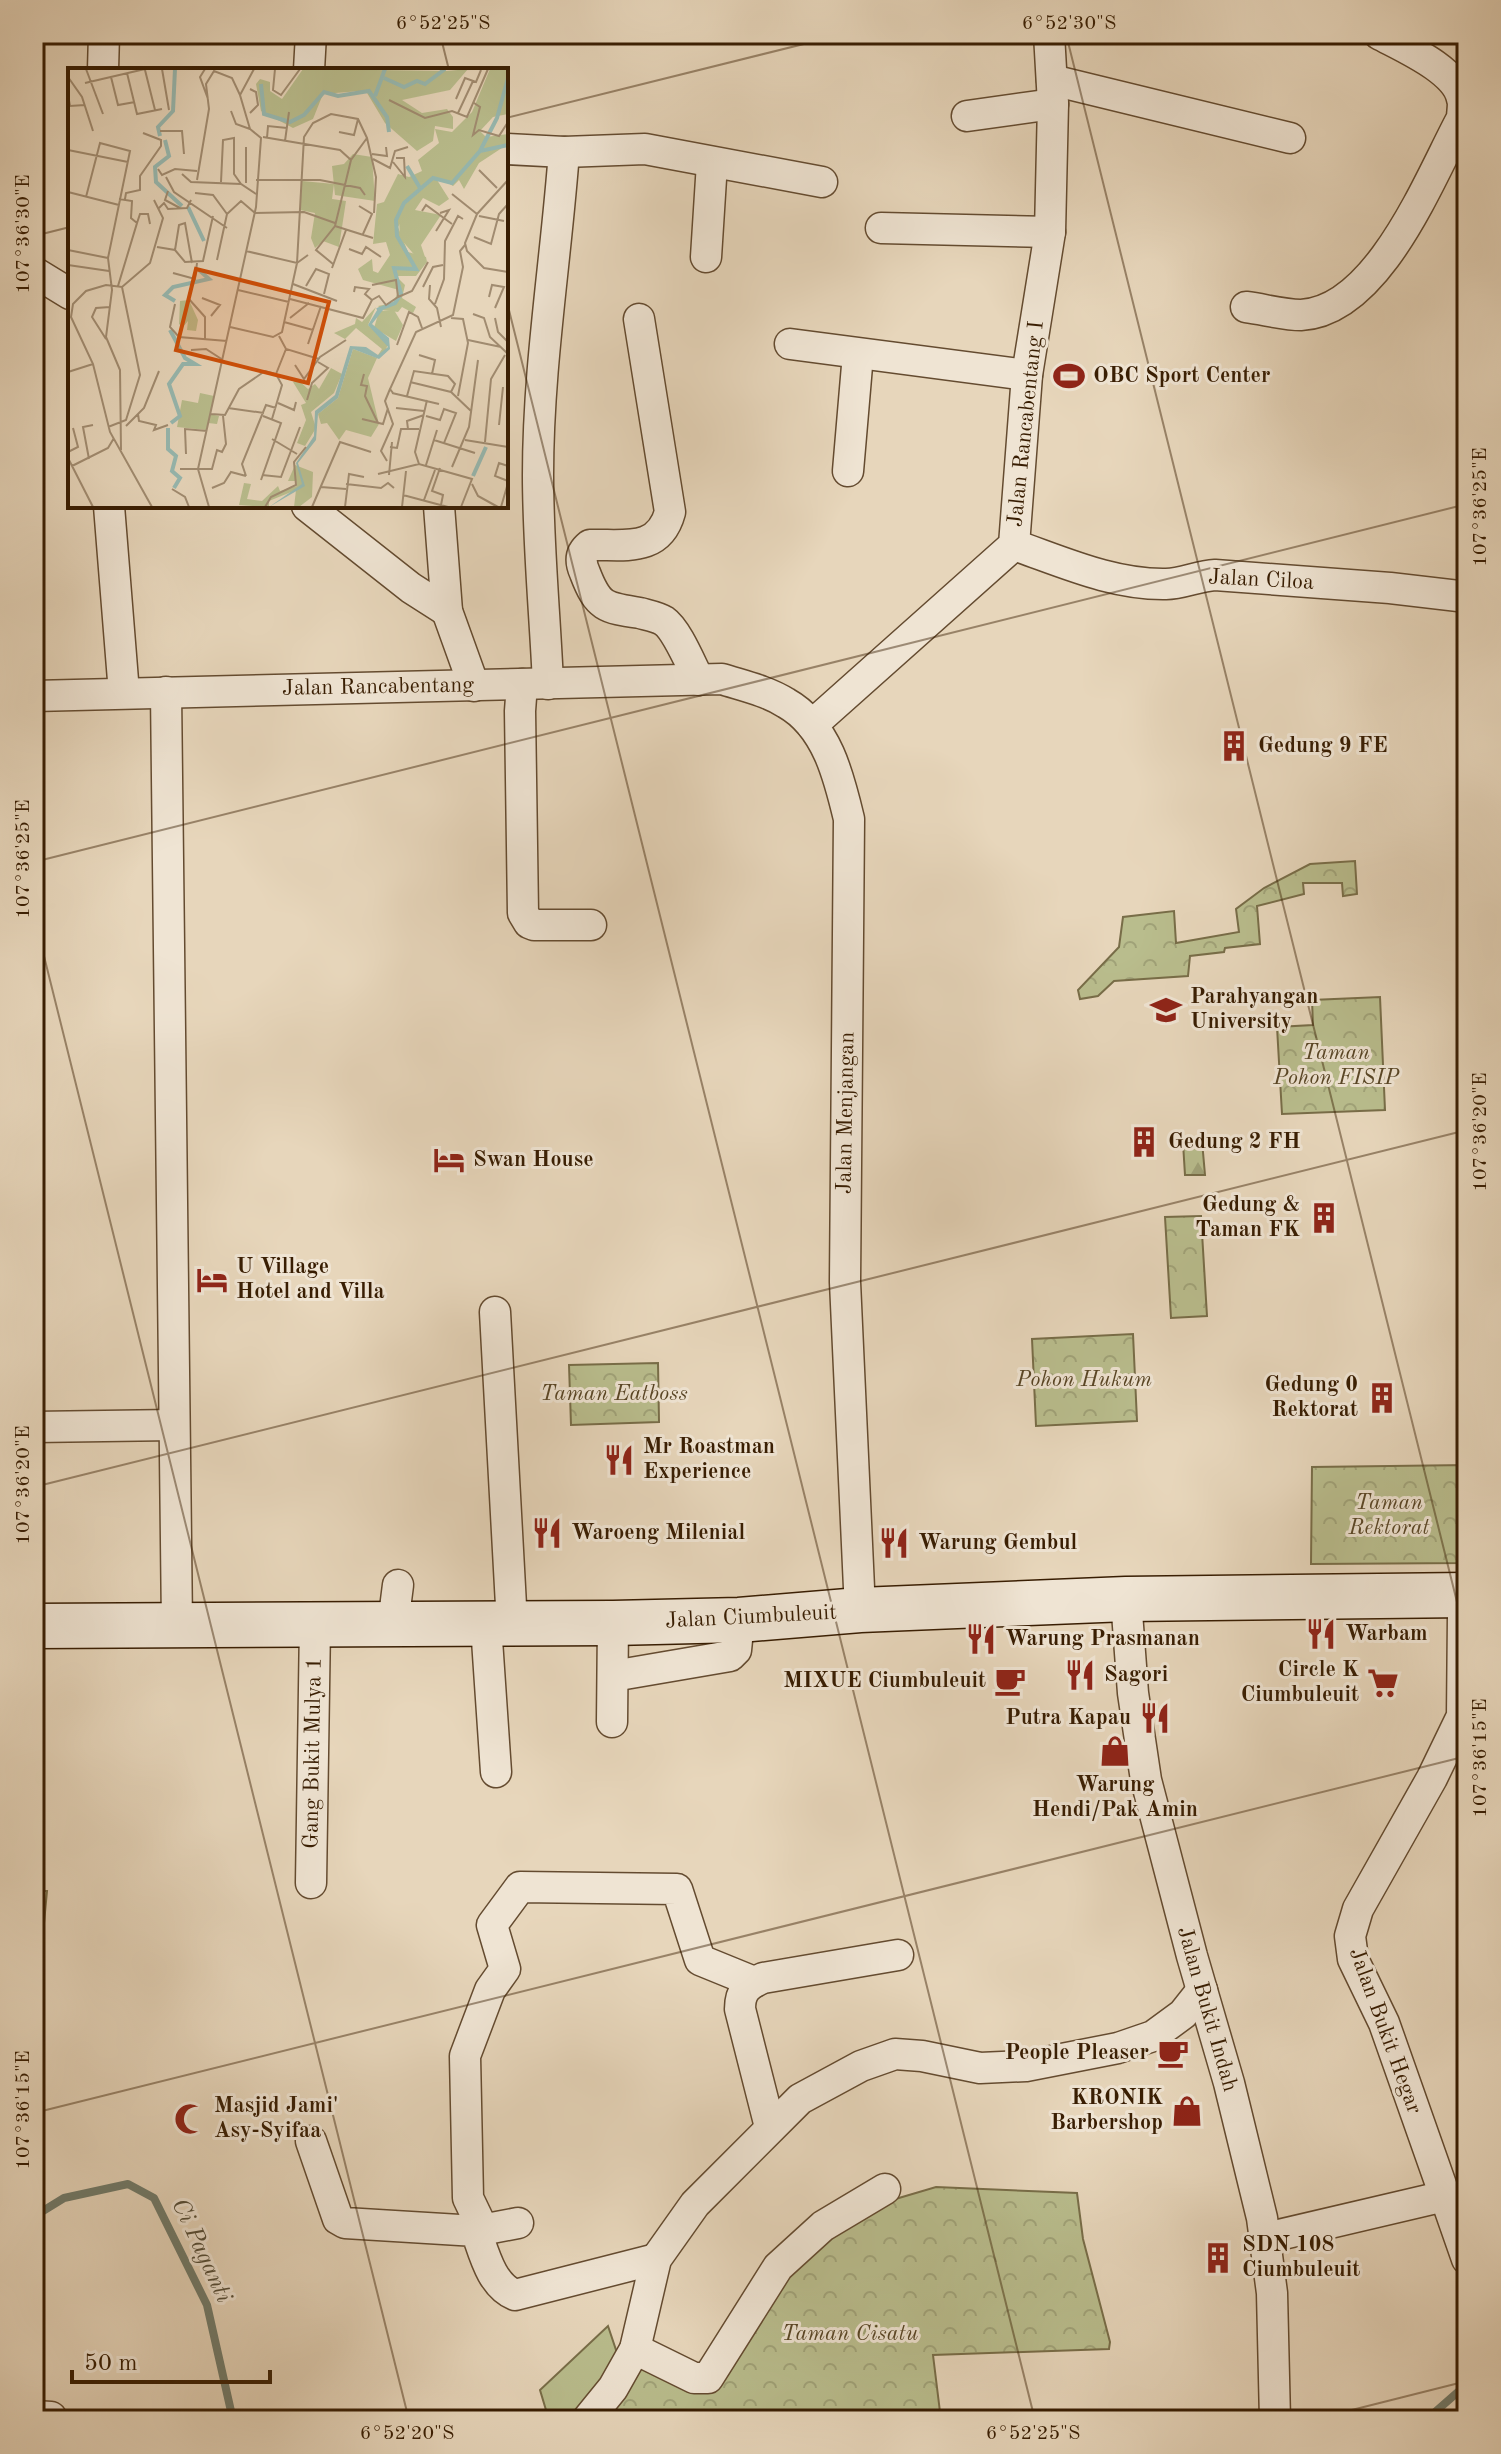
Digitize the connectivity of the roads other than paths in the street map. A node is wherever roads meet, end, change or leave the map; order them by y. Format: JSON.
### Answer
{"nodes":[{"id":1,"x":104,"y":34,"type":"edge"},
{"id":2,"x":311,"y":34,"type":"edge"},
{"id":3,"x":1049,"y":34,"type":"edge"},
{"id":4,"x":1379,"y":34,"type":"edge"},
{"id":5,"x":103,"y":68,"type":"edge"},
{"id":6,"x":309,"y":68,"type":"edge"},
{"id":7,"x":1053,"y":92,"type":"junction"},
{"id":8,"x":967,"y":116,"type":"dead end"},
{"id":9,"x":1290,"y":138,"type":"dead end"},
{"id":10,"x":508,"y":149,"type":"edge"},
{"id":11,"x":564,"y":152,"type":"junction"},
{"id":12,"x":712,"y":163,"type":"junction"},
{"id":13,"x":822,"y":182,"type":"dead end"},
{"id":14,"x":881,"y":228,"type":"dead end"},
{"id":15,"x":1050,"y":232,"type":"junction"},
{"id":16,"x":706,"y":257,"type":"dead end"},
{"id":17,"x":34,"y":272,"type":"edge"},
{"id":18,"x":68,"y":293,"type":"edge"},
{"id":19,"x":1246,"y":307,"type":"dead end"},
{"id":20,"x":639,"y":319,"type":"dead end"},
{"id":21,"x":790,"y":344,"type":"dead end"},
{"id":22,"x":858,"y":354,"type":"junction"},
{"id":23,"x":1027,"y":375,"type":"junction"},
{"id":24,"x":848,"y":471,"type":"dead end"},
{"id":25,"x":109,"y":508,"type":"edge"},
{"id":26,"x":310,"y":508,"type":"edge"},
{"id":27,"x":439,"y":508,"type":"edge"},
{"id":28,"x":1014,"y":545,"type":"junction"},
{"id":29,"x":1467,"y":597,"type":"edge"},
{"id":30,"x":447,"y":611,"type":"junction"},
{"id":31,"x":711,"y":680,"type":"junction"},
{"id":32,"x":535,"y":684,"type":"junction"},
{"id":33,"x":474,"y":686,"type":"junction"},
{"id":34,"x":166,"y":692,"type":"junction"},
{"id":35,"x":124,"y":693,"type":"junction"},
{"id":36,"x":34,"y":696,"type":"edge"},
{"id":37,"x":812,"y":725,"type":"junction"},
{"id":38,"x":591,"y":925,"type":"dead end"},
{"id":39,"x":495,"y":1312,"type":"dead end"},
{"id":40,"x":174,"y":1425,"type":"junction"},
{"id":41,"x":34,"y":1427,"type":"edge"},
{"id":42,"x":1467,"y":1595,"type":"edge"},
{"id":43,"x":1126,"y":1599,"type":"junction"},
{"id":44,"x":1467,"y":1601,"type":"edge"},
{"id":45,"x":860,"y":1610,"type":"junction"},
{"id":46,"x":739,"y":1620,"type":"junction"},
{"id":47,"x":613,"y":1623,"type":"junction"},
{"id":48,"x":315,"y":1624,"type":"junction"},
{"id":49,"x":499,"y":1624,"type":"junction"},
{"id":50,"x":34,"y":1626,"type":"edge"},
{"id":51,"x":177,"y":1626,"type":"junction"},
{"id":52,"x":613,"y":1676,"type":"junction"},
{"id":53,"x":612,"y":1722,"type":"dead end"},
{"id":54,"x":496,"y":1772,"type":"dead end"},
{"id":55,"x":311,"y":1883,"type":"dead end"},
{"id":56,"x":898,"y":1955,"type":"dead end"},
{"id":57,"x":754,"y":1982,"type":"junction"},
{"id":58,"x":1202,"y":1990,"type":"junction"},
{"id":59,"x":770,"y":2127,"type":"junction"},
{"id":60,"x":311,"y":2141,"type":"dead end"},
{"id":61,"x":885,"y":2189,"type":"dead end"},
{"id":62,"x":1445,"y":2196,"type":"junction"},
{"id":63,"x":518,"y":2223,"type":"dead end"},
{"id":64,"x":478,"y":2226,"type":"junction"},
{"id":65,"x":1266,"y":2238,"type":"junction"},
{"id":66,"x":656,"y":2259,"type":"junction"},
{"id":67,"x":1467,"y":2259,"type":"edge"},
{"id":68,"x":635,"y":2349,"type":"junction"},
{"id":69,"x":587,"y":2420,"type":"edge"},
{"id":70,"x":1275,"y":2420,"type":"edge"}],
"edges":[{"from":1,"to":5,"type":"street"},
{"from":2,"to":6,"type":"street"},
{"from":3,"to":7,"type":"street","name":"Jalan Rancabentang I"},
{"from":4,"to":19,"type":"street"},
{"from":7,"to":8,"type":"street"},
{"from":7,"to":9,"type":"street"},
{"from":7,"to":15,"type":"street","name":"Jalan Rancabentang I"},
{"from":10,"to":11,"type":"street"},
{"from":11,"to":12,"type":"street"},
{"from":11,"to":32,"type":"street"},
{"from":12,"to":13,"type":"street"},
{"from":12,"to":16,"type":"street"},
{"from":14,"to":15,"type":"street"},
{"from":15,"to":23,"type":"street","name":"Jalan Rancabentang I"},
{"from":17,"to":18,"type":"street"},
{"from":20,"to":31,"type":"street"},
{"from":21,"to":22,"type":"street"},
{"from":22,"to":23,"type":"street"},
{"from":22,"to":24,"type":"street"},
{"from":23,"to":28,"type":"street","name":"Jalan Rancabentang I"},
{"from":25,"to":35,"type":"street"},
{"from":26,"to":30,"type":"street"},
{"from":27,"to":30,"type":"street"},
{"from":28,"to":29,"type":"street","name":"Jalan Ciloa"},
{"from":28,"to":37,"type":"street","name":"Jalan Rancabentang I"},
{"from":30,"to":33,"type":"street"},
{"from":31,"to":32,"type":"street","name":"Jalan Rancabentang"},
{"from":31,"to":37,"type":"street","name":"Jalan Menjangan"},
{"from":32,"to":33,"type":"street","name":"Jalan Rancabentang"},
{"from":32,"to":38,"type":"street"},
{"from":33,"to":34,"type":"street","name":"Jalan Rancabentang"},
{"from":34,"to":35,"type":"street","name":"Jalan Rancabentang"},
{"from":34,"to":40,"type":"street"},
{"from":35,"to":36,"type":"street","name":"Jalan Rancabentang"},
{"from":37,"to":45,"type":"street","name":"Jalan Menjangan"},
{"from":39,"to":49,"type":"street"},
{"from":40,"to":41,"type":"street"},
{"from":40,"to":51,"type":"street"},
{"from":42,"to":43,"type":"main road","name":"Jalan Ciumbuleuit"},
{"from":43,"to":45,"type":"main road","name":"Jalan Ciumbuleuit"},
{"from":43,"to":58,"type":"street","name":"Jalan Bukit Indah"},
{"from":44,"to":62,"type":"street","name":"Jalan Bukit Hegar"},
{"from":45,"to":46,"type":"main road","name":"Jalan Ciumbuleuit"},
{"from":46,"to":47,"type":"main road","name":"Jalan Ciumbuleuit"},
{"from":46,"to":52,"type":"street"},
{"from":47,"to":49,"type":"main road","name":"Jalan Ciumbuleuit"},
{"from":47,"to":52,"type":"street"},
{"from":48,"to":49,"type":"main road","name":"Jalan Ciumbuleuit"},
{"from":48,"to":51,"type":"main road","name":"Jalan Ciumbuleuit"},
{"from":48,"to":55,"type":"street","name":"Gang Bukit Mulya 1"},
{"from":49,"to":54,"type":"street"},
{"from":50,"to":51,"type":"main road","name":"Jalan Ciumbuleuit"},
{"from":52,"to":53,"type":"street"},
{"from":56,"to":57,"type":"street"},
{"from":57,"to":59,"type":"street"},
{"from":57,"to":64,"type":"street"},
{"from":58,"to":59,"type":"street"},
{"from":58,"to":65,"type":"street","name":"Jalan Bukit Indah"},
{"from":59,"to":66,"type":"street"},
{"from":60,"to":64,"type":"street"},
{"from":61,"to":68,"type":"street"},
{"from":62,"to":65,"type":"street"},
{"from":62,"to":67,"type":"street","name":"Jalan Bukit Hegar"},
{"from":63,"to":64,"type":"street"},
{"from":64,"to":66,"type":"street"},
{"from":65,"to":70,"type":"street","name":"Jalan Bukit Indah"},
{"from":66,"to":68,"type":"street"},
{"from":68,"to":69,"type":"street"}]}
